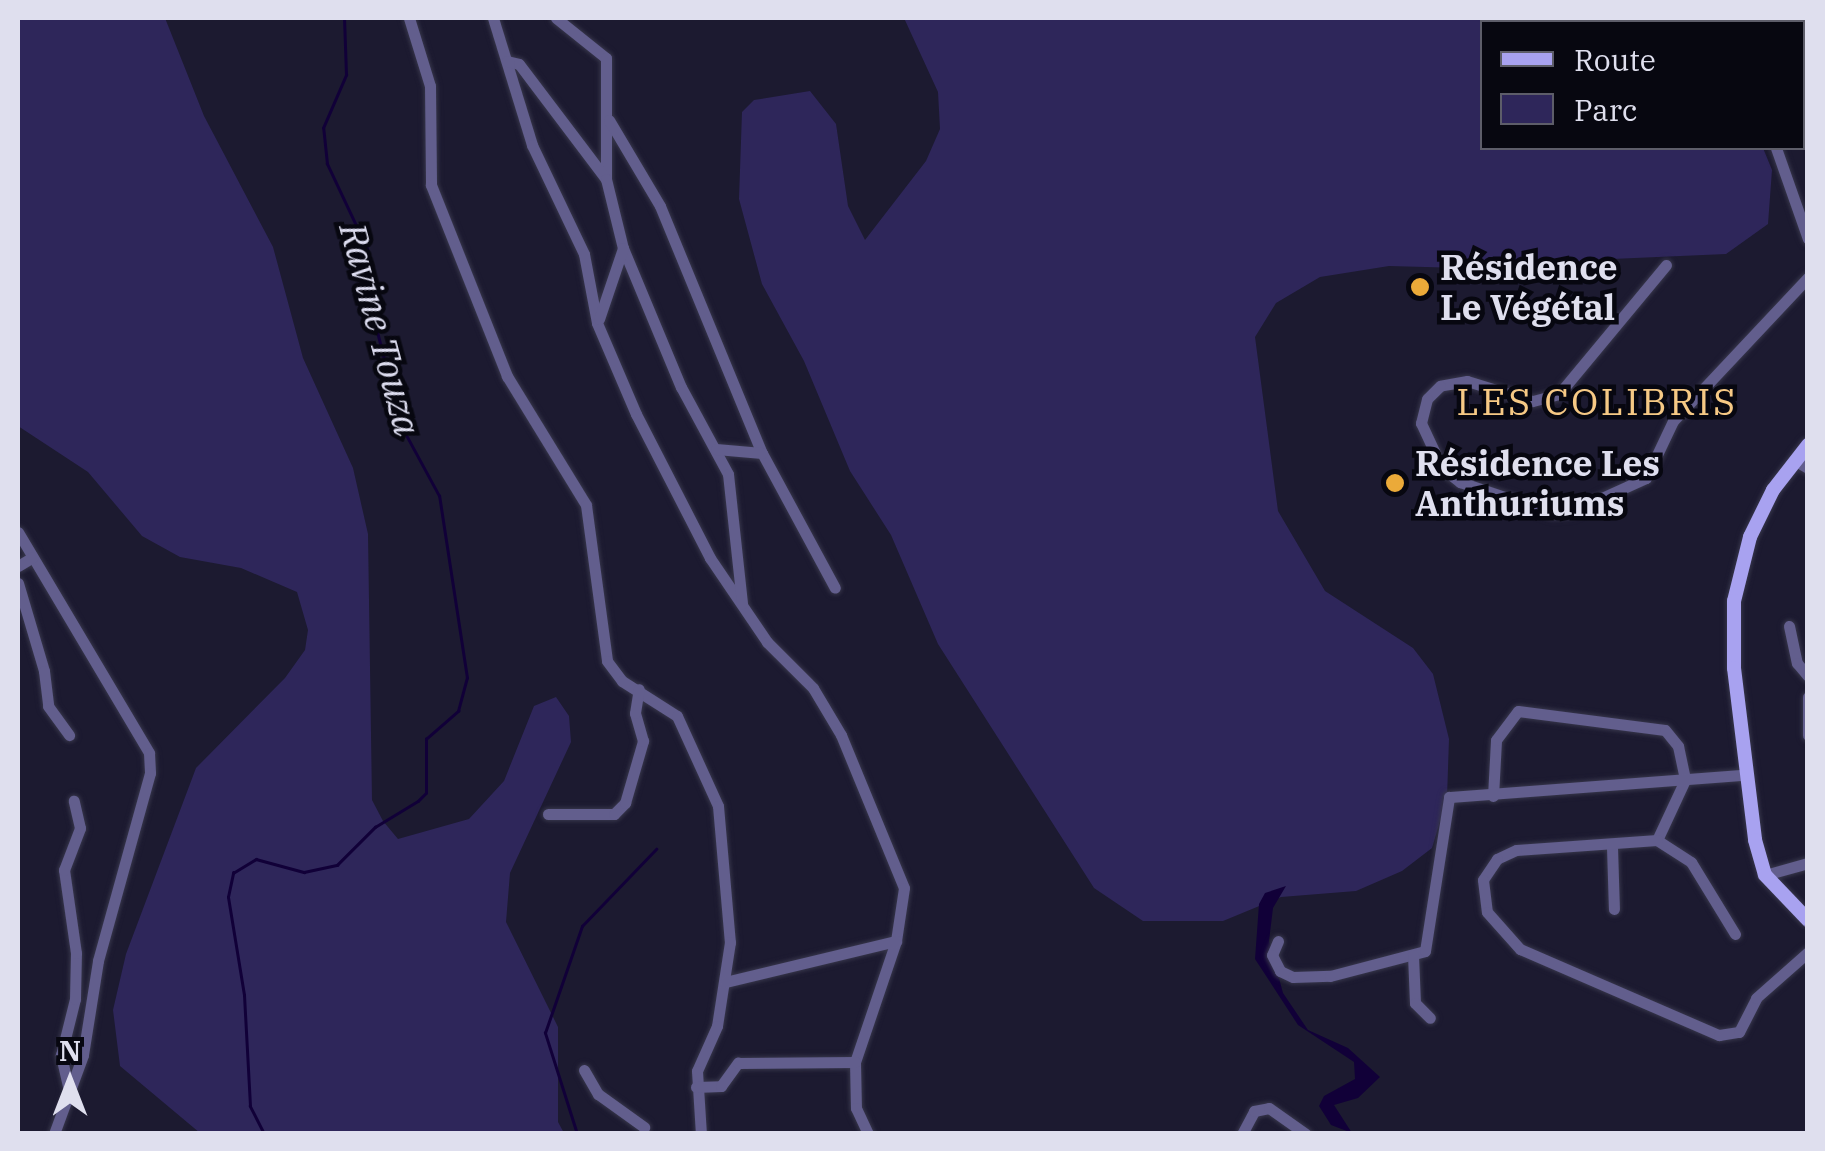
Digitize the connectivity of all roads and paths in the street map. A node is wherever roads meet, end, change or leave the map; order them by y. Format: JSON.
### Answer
{"nodes":[{"id":1,"x":409,"y":18,"type":"edge"},
{"id":2,"x":493,"y":18,"type":"edge"},
{"id":3,"x":556,"y":18,"type":"edge"},
{"id":4,"x":507,"y":61,"type":"junction"},
{"id":5,"x":609,"y":120,"type":"junction"},
{"id":6,"x":1777,"y":150,"type":"edge"},
{"id":7,"x":606,"y":179,"type":"junction"},
{"id":8,"x":1807,"y":239,"type":"edge"},
{"id":9,"x":623,"y":248,"type":"junction"},
{"id":10,"x":1666,"y":265,"type":"dead end"},
{"id":11,"x":1808,"y":277,"type":"edge"},
{"id":12,"x":1802,"y":289,"type":"edge"},
{"id":13,"x":597,"y":323,"type":"junction"},
{"id":14,"x":1808,"y":445,"type":"edge"},
{"id":15,"x":716,"y":449,"type":"junction"},
{"id":16,"x":762,"y":453,"type":"junction"},
{"id":17,"x":1801,"y":464,"type":"edge"},
{"id":18,"x":18,"y":532,"type":"edge"},
{"id":19,"x":33,"y":556,"type":"junction"},
{"id":20,"x":18,"y":566,"type":"edge"},
{"id":21,"x":18,"y":583,"type":"edge"},
{"id":22,"x":835,"y":588,"type":"dead end"},
{"id":23,"x":742,"y":608,"type":"junction"},
{"id":24,"x":1789,"y":626,"type":"dead end"},
{"id":25,"x":1808,"y":676,"type":"edge"},
{"id":26,"x":639,"y":690,"type":"junction"},
{"id":27,"x":1808,"y":697,"type":"edge"},
{"id":28,"x":69,"y":735,"type":"dead end"},
{"id":29,"x":1808,"y":735,"type":"edge"},
{"id":30,"x":1746,"y":776,"type":"junction"},
{"id":31,"x":1685,"y":780,"type":"junction"},
{"id":32,"x":1493,"y":796,"type":"junction"},
{"id":33,"x":74,"y":801,"type":"dead end"},
{"id":34,"x":548,"y":814,"type":"dead end"},
{"id":35,"x":1656,"y":840,"type":"junction"},
{"id":36,"x":1612,"y":847,"type":"junction"},
{"id":37,"x":1808,"y":864,"type":"edge"},
{"id":38,"x":1765,"y":875,"type":"junction"},
{"id":39,"x":1614,"y":910,"type":"dead end"},
{"id":40,"x":1808,"y":920,"type":"edge"},
{"id":41,"x":1735,"y":934,"type":"dead end"},
{"id":42,"x":1278,"y":940,"type":"dead end"},
{"id":43,"x":896,"y":942,"type":"junction"},
{"id":44,"x":1808,"y":952,"type":"edge"},
{"id":45,"x":1413,"y":955,"type":"junction"},
{"id":46,"x":725,"y":982,"type":"junction"},
{"id":47,"x":1430,"y":1018,"type":"dead end"},
{"id":48,"x":855,"y":1062,"type":"junction"},
{"id":49,"x":584,"y":1070,"type":"dead end"},
{"id":50,"x":68,"y":1086,"type":"junction"},
{"id":51,"x":696,"y":1087,"type":"junction"},
{"id":52,"x":644,"y":1130,"type":"edge"},
{"id":53,"x":54,"y":1134,"type":"edge"},
{"id":54,"x":657,"y":1134,"type":"edge"},
{"id":55,"x":702,"y":1134,"type":"edge"},
{"id":56,"x":868,"y":1134,"type":"edge"},
{"id":57,"x":1242,"y":1134,"type":"edge"},
{"id":58,"x":1306,"y":1134,"type":"edge"}],
"edges":[{"from":1,"to":26,"type":"street"},
{"from":2,"to":4,"type":"street"},
{"from":3,"to":5,"type":"street"},
{"from":4,"to":7,"type":"street"},
{"from":4,"to":13,"type":"street"},
{"from":5,"to":7,"type":"street"},
{"from":5,"to":16,"type":"street"},
{"from":6,"to":8,"type":"street"},
{"from":7,"to":9,"type":"street"},
{"from":9,"to":13,"type":"street"},
{"from":9,"to":15,"type":"street"},
{"from":10,"to":12,"type":"street"},
{"from":11,"to":12,"type":"street"},
{"from":13,"to":23,"type":"street"},
{"from":14,"to":17,"type":"main road"},
{"from":15,"to":16,"type":"street"},
{"from":15,"to":23,"type":"street"},
{"from":16,"to":22,"type":"street"},
{"from":17,"to":30,"type":"main road"},
{"from":18,"to":19,"type":"street"},
{"from":19,"to":20,"type":"street"},
{"from":19,"to":50,"type":"street"},
{"from":21,"to":28,"type":"street"},
{"from":23,"to":43,"type":"street"},
{"from":24,"to":25,"type":"street"},
{"from":26,"to":34,"type":"street"},
{"from":26,"to":46,"type":"street"},
{"from":27,"to":29,"type":"street"},
{"from":30,"to":31,"type":"street"},
{"from":30,"to":38,"type":"main road"},
{"from":31,"to":32,"type":"street"},
{"from":31,"to":32,"type":"street"},
{"from":31,"to":35,"type":"street"},
{"from":32,"to":45,"type":"street"},
{"from":33,"to":50,"type":"street"},
{"from":35,"to":36,"type":"street"},
{"from":35,"to":41,"type":"street"},
{"from":36,"to":39,"type":"street"},
{"from":36,"to":44,"type":"street"},
{"from":37,"to":38,"type":"street"},
{"from":38,"to":40,"type":"main road"},
{"from":42,"to":45,"type":"street"},
{"from":43,"to":46,"type":"street"},
{"from":43,"to":48,"type":"street"},
{"from":45,"to":47,"type":"street"},
{"from":46,"to":51,"type":"street"},
{"from":48,"to":51,"type":"street"},
{"from":48,"to":56,"type":"street"},
{"from":49,"to":52,"type":"street"},
{"from":50,"to":53,"type":"street"},
{"from":51,"to":55,"type":"street"},
{"from":52,"to":54,"type":"street"},
{"from":57,"to":58,"type":"street"}]}
